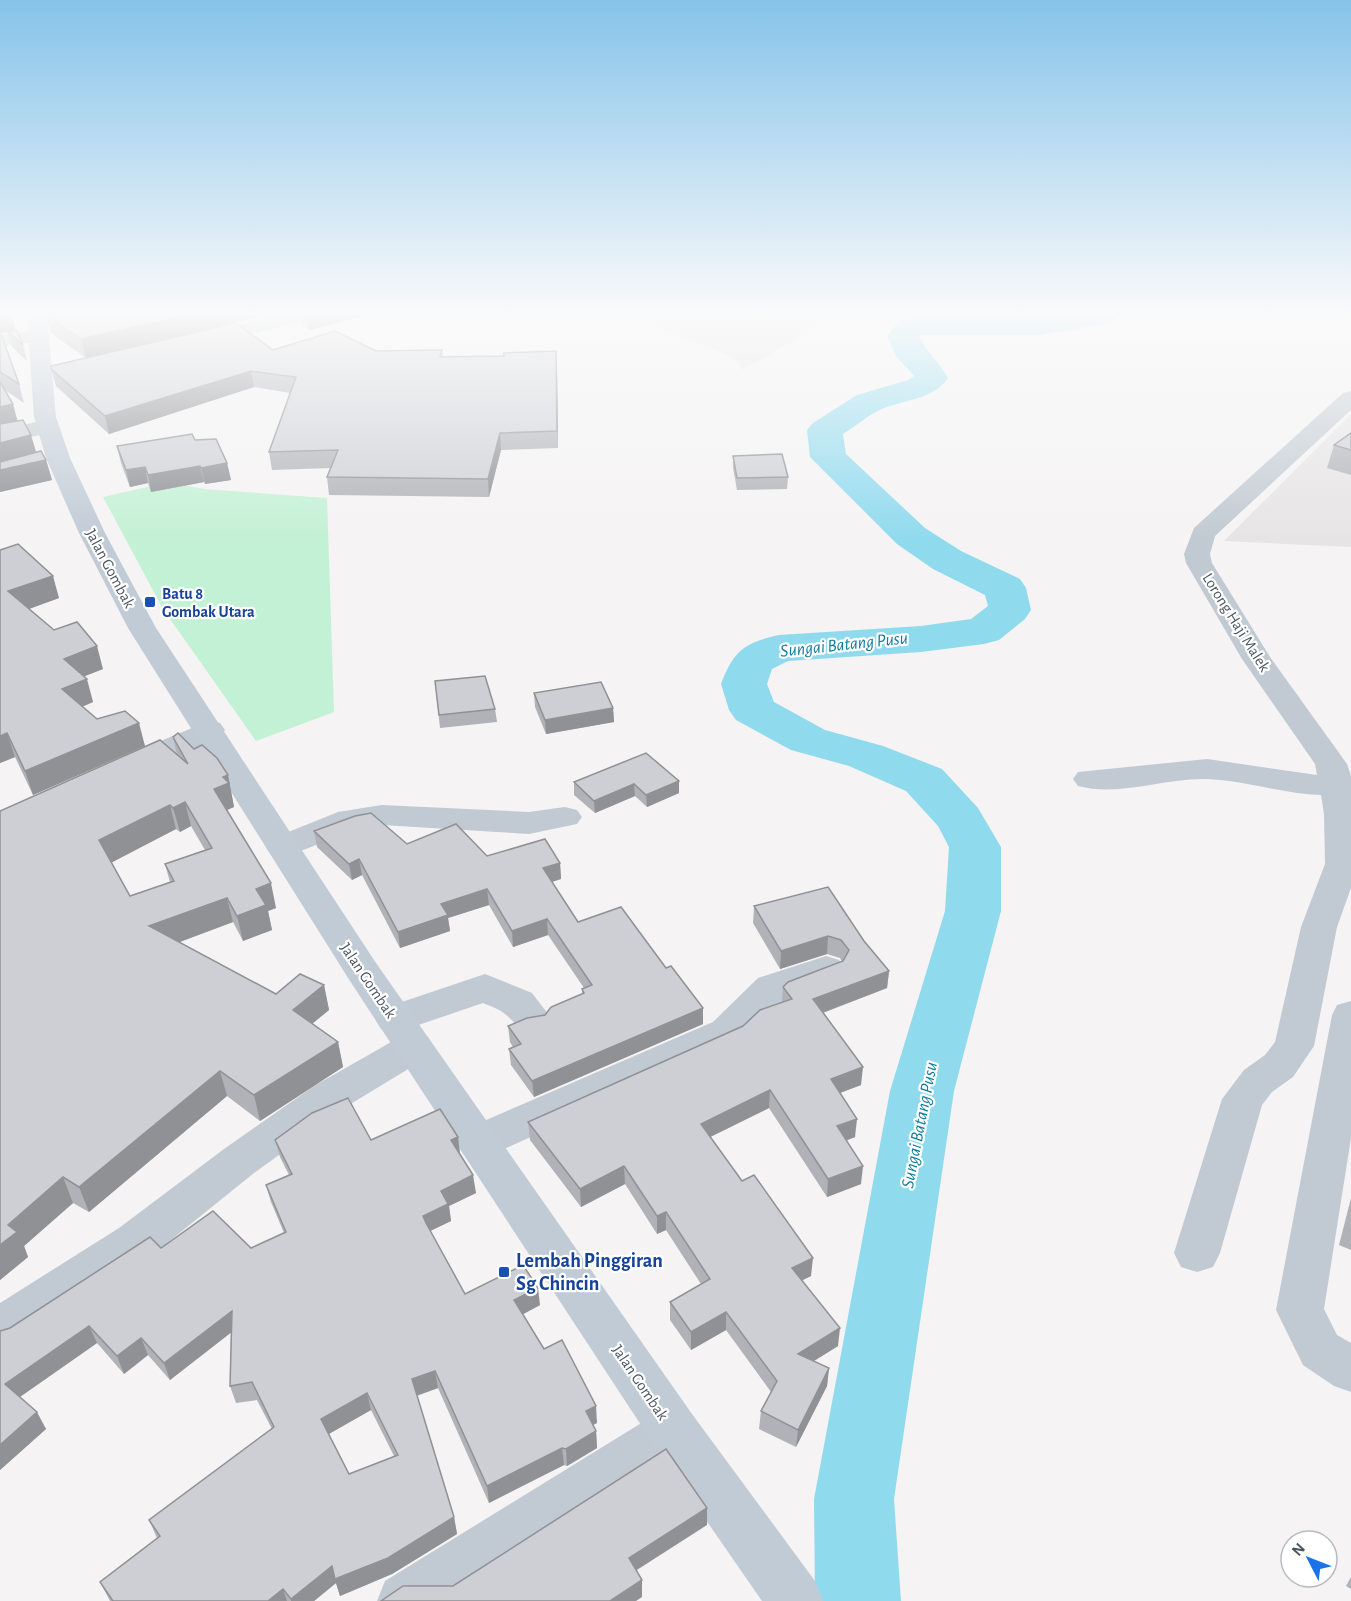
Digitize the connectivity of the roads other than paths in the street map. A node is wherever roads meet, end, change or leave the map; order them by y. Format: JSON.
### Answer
{"nodes":[{"id":1,"x":53,"y":390,"type":"edge"},
{"id":2,"x":1351,"y":398,"type":"edge"},
{"id":3,"x":0,"y":436,"type":"edge"},
{"id":4,"x":48,"y":450,"type":"junction"},
{"id":5,"x":209,"y":730,"type":"junction"},
{"id":6,"x":104,"y":777,"type":"edge"},
{"id":7,"x":1089,"y":779,"type":"dead end"},
{"id":8,"x":1343,"y":786,"type":"edge"},
{"id":9,"x":565,"y":817,"type":"dead end"},
{"id":10,"x":283,"y":847,"type":"junction"},
{"id":11,"x":826,"y":969,"type":"edge"},
{"id":12,"x":1351,"y":1016,"type":"edge"},
{"id":13,"x":532,"y":1018,"type":"edge"},
{"id":14,"x":404,"y":1033,"type":"junction"},
{"id":15,"x":478,"y":1142,"type":"junction"},
{"id":16,"x":1197,"y":1253,"type":"dead end"},
{"id":17,"x":0,"y":1328,"type":"edge"},
{"id":18,"x":1351,"y":1370,"type":"edge"},
{"id":19,"x":674,"y":1431,"type":"junction"},
{"id":20,"x":405,"y":1601,"type":"edge"},
{"id":21,"x":795,"y":1601,"type":"edge"}],
"edges":[{"from":1,"to":4,"type":"main road","name":"Jalan Gombak"},
{"from":2,"to":8,"type":"street","name":"Lorong Haji Malek"},
{"from":3,"to":4,"type":"street"},
{"from":4,"to":5,"type":"main road","name":"Jalan Gombak"},
{"from":5,"to":6,"type":"street"},
{"from":5,"to":10,"type":"main road","name":"Jalan Gombak"},
{"from":7,"to":8,"type":"street"},
{"from":8,"to":16,"type":"street","name":"Lorong Haji Malek"},
{"from":9,"to":10,"type":"street"},
{"from":10,"to":14,"type":"main road","name":"Jalan Gombak"},
{"from":11,"to":15,"type":"street"},
{"from":12,"to":18,"type":"street"},
{"from":13,"to":14,"type":"street"},
{"from":14,"to":15,"type":"main road","name":"Jalan Gombak"},
{"from":14,"to":17,"type":"street"},
{"from":15,"to":19,"type":"main road","name":"Jalan Gombak"},
{"from":19,"to":20,"type":"street"},
{"from":19,"to":21,"type":"main road","name":"Jalan Gombak"}]}
